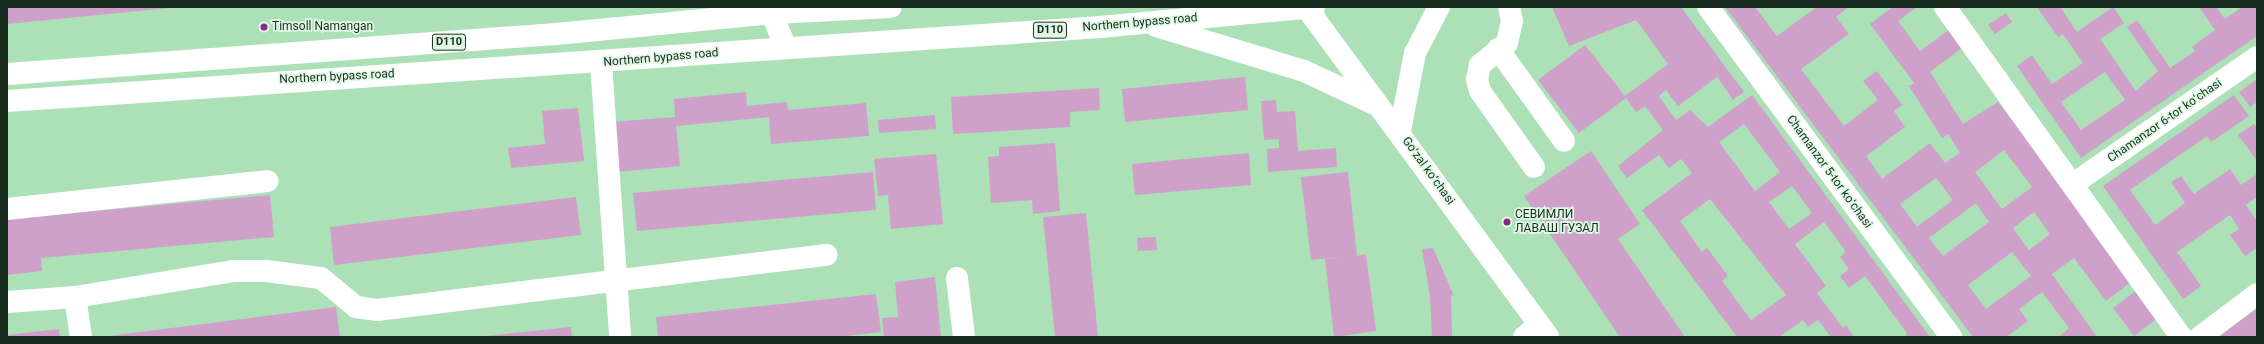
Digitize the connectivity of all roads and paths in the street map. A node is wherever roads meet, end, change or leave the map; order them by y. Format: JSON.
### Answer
{"nodes":[{"id":1,"x":644,"y":7,"type":"edge"},
{"id":2,"x":891,"y":7,"type":"edge"},
{"id":3,"x":1439,"y":7,"type":"edge"},
{"id":4,"x":1509,"y":7,"type":"edge"},
{"id":5,"x":1708,"y":7,"type":"edge"},
{"id":6,"x":1945,"y":7,"type":"edge"},
{"id":7,"x":1309,"y":8,"type":"edge"},
{"id":8,"x":772,"y":10,"type":"edge"},
{"id":9,"x":1147,"y":22,"type":"junction"},
{"id":10,"x":634,"y":26,"type":"junction"},
{"id":11,"x":786,"y":48,"type":"junction"},
{"id":12,"x":1498,"y":49,"type":"junction"},
{"id":13,"x":2257,"y":57,"type":"edge"},
{"id":14,"x":601,"y":63,"type":"junction"},
{"id":15,"x":7,"y":74,"type":"edge"},
{"id":16,"x":7,"y":101,"type":"edge"},
{"id":17,"x":1380,"y":106,"type":"junction"},
{"id":18,"x":1400,"y":131,"type":"junction"},
{"id":19,"x":1564,"y":141,"type":"dead end"},
{"id":20,"x":1534,"y":167,"type":"dead end"},
{"id":21,"x":267,"y":181,"type":"dead end"},
{"id":22,"x":2072,"y":184,"type":"junction"},
{"id":23,"x":7,"y":208,"type":"edge"},
{"id":24,"x":827,"y":255,"type":"dead end"},
{"id":25,"x":958,"y":278,"type":"dead end"},
{"id":26,"x":613,"y":281,"type":"junction"},
{"id":27,"x":2257,"y":294,"type":"edge"},
{"id":28,"x":75,"y":297,"type":"junction"},
{"id":29,"x":7,"y":302,"type":"edge"},
{"id":30,"x":1537,"y":333,"type":"edge"},
{"id":31,"x":82,"y":337,"type":"edge"},
{"id":32,"x":620,"y":337,"type":"edge"},
{"id":33,"x":964,"y":337,"type":"edge"},
{"id":34,"x":1951,"y":337,"type":"edge"},
{"id":35,"x":2181,"y":337,"type":"edge"},
{"id":36,"x":2200,"y":337,"type":"edge"}],
"edges":[{"from":1,"to":10,"type":"main road"},
{"from":2,"to":8,"type":"main road","number":"D110"},
{"from":3,"to":18,"type":"main road"},
{"from":4,"to":12,"type":"main road"},
{"from":5,"to":34,"type":"main road","name":"Chamanzor 5-tor koʻchasi"},
{"from":6,"to":22,"type":"main road"},
{"from":7,"to":9,"type":"main road","name":"Northern bypass road","number":"D110"},
{"from":7,"to":17,"type":"main road","name":"Goʻzal koʻchasi"},
{"from":8,"to":10,"type":"main road","number":"D110"},
{"from":8,"to":11,"type":"main road"},
{"from":9,"to":11,"type":"main road","name":"Northern bypass road","number":"D110"},
{"from":9,"to":17,"type":"main road"},
{"from":10,"to":15,"type":"main road","number":"D110"},
{"from":11,"to":14,"type":"main road","name":"Northern bypass road","number":"D110"},
{"from":12,"to":19,"type":"main road"},
{"from":12,"to":20,"type":"main road"},
{"from":13,"to":22,"type":"main road","name":"Chamanzor 6-tor koʻchasi"},
{"from":14,"to":16,"type":"main road","name":"Northern bypass road","number":"D110"},
{"from":14,"to":26,"type":"main road"},
{"from":17,"to":18,"type":"main road","name":"Goʻzal koʻchasi"},
{"from":18,"to":30,"type":"main road","name":"Goʻzal koʻchasi"},
{"from":21,"to":23,"type":"main road"},
{"from":22,"to":35,"type":"main road"},
{"from":24,"to":26,"type":"main road"},
{"from":25,"to":33,"type":"main road"},
{"from":26,"to":28,"type":"main road"},
{"from":26,"to":32,"type":"main road"},
{"from":27,"to":36,"type":"main road"},
{"from":28,"to":29,"type":"main road"},
{"from":28,"to":31,"type":"main road"}]}
